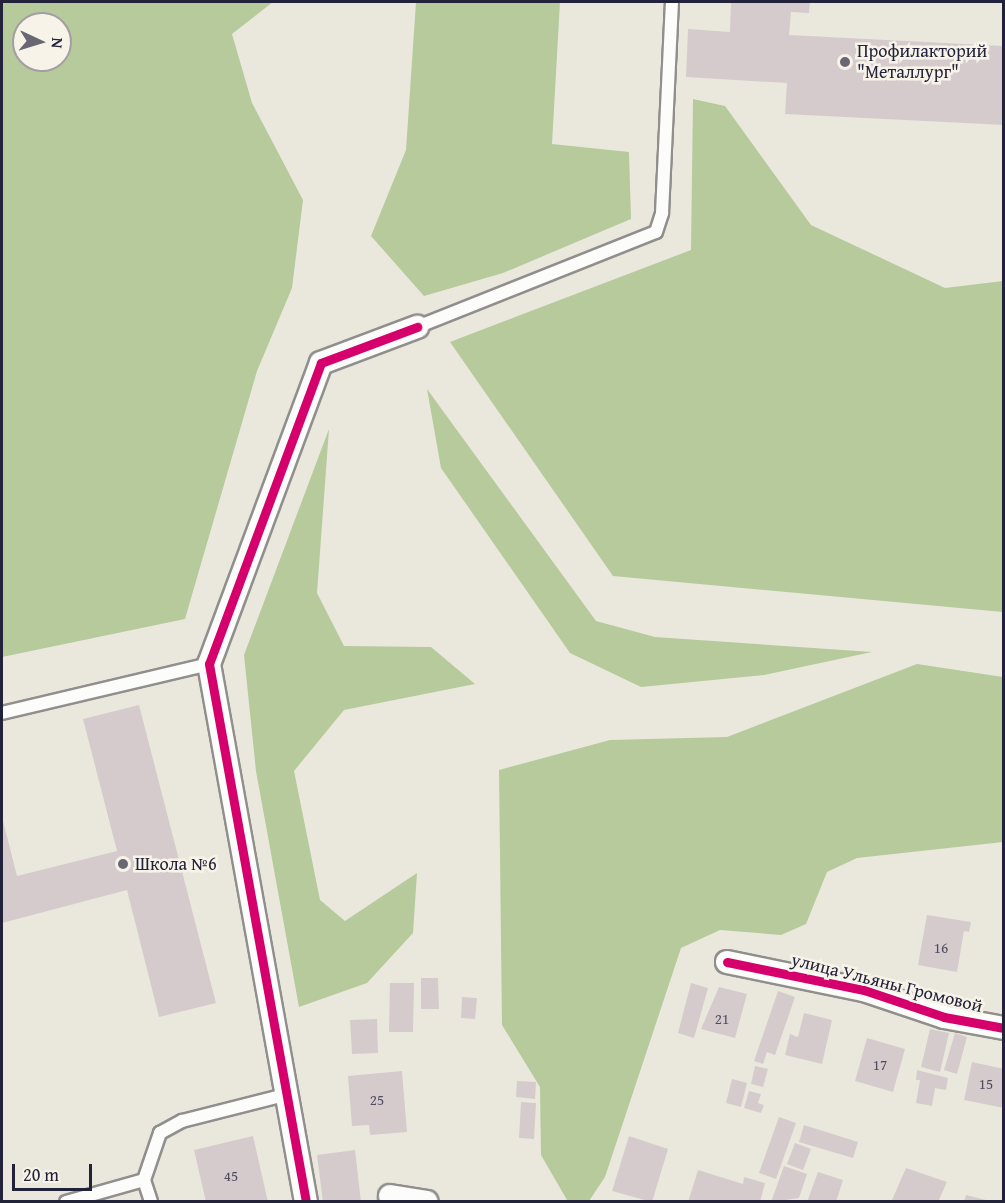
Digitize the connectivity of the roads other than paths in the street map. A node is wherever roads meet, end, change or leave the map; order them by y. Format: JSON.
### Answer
{"nodes":[{"id":1,"x":672,"y":2,"type":"edge"},
{"id":2,"x":417,"y":327,"type":"joint"},
{"id":3,"x":209,"y":663,"type":"junction"},
{"id":4,"x":2,"y":713,"type":"edge"},
{"id":5,"x":728,"y":962,"type":"dead end"},
{"id":6,"x":1004,"y":1028,"type":"edge"},
{"id":7,"x":289,"y":1094,"type":"junction"},
{"id":8,"x":144,"y":1180,"type":"junction"},
{"id":9,"x":390,"y":1196,"type":"dead end"},
{"id":10,"x":66,"y":1202,"type":"edge"},
{"id":11,"x":151,"y":1202,"type":"edge"},
{"id":12,"x":306,"y":1202,"type":"edge"},
{"id":13,"x":427,"y":1202,"type":"edge"}],
"edges":[{"from":1,"to":2,"type":"lane"},
{"from":2,"to":3,"type":"street"},
{"from":3,"to":4,"type":"lane"},
{"from":3,"to":7,"type":"street"},
{"from":5,"to":6,"type":"street","name":"улица Ульяны Громовой"},
{"from":7,"to":8,"type":"lane"},
{"from":7,"to":12,"type":"street"},
{"from":8,"to":10,"type":"lane"},
{"from":8,"to":11,"type":"lane"},
{"from":9,"to":13,"type":"street"}]}
